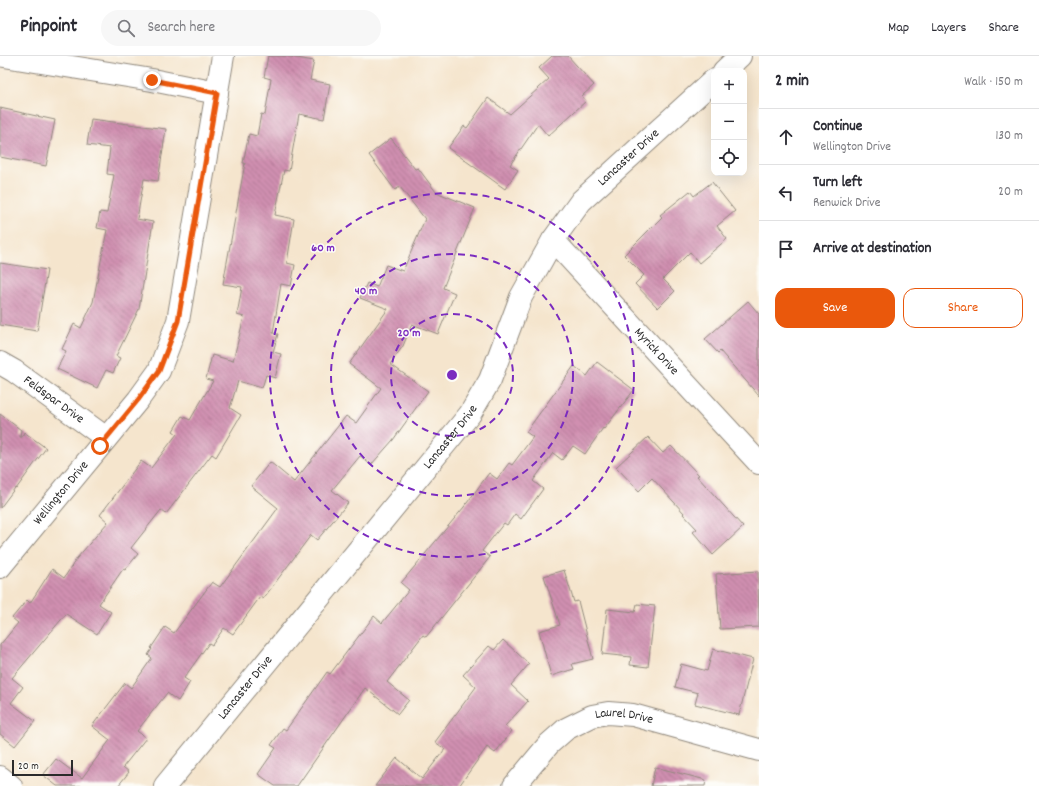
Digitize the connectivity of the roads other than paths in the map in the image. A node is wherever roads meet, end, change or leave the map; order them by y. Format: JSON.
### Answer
{"nodes":[{"id":1,"x":4,"y":56,"type":"edge"},
{"id":2,"x":224,"y":56,"type":"edge"},
{"id":3,"x":740,"y":56,"type":"edge"},
{"id":4,"x":727,"y":68,"type":"edge"},
{"id":5,"x":711,"y":83,"type":"edge"},
{"id":6,"x":217,"y":93,"type":"junction"},
{"id":7,"x":553,"y":240,"type":"junction"},
{"id":8,"x":0,"y":363,"type":"edge"},
{"id":9,"x":106,"y":438,"type":"junction"},
{"id":10,"x":759,"y":464,"type":"edge"},
{"id":11,"x":0,"y":567,"type":"edge"},
{"id":12,"x":759,"y":750,"type":"edge"},
{"id":13,"x":0,"y":777,"type":"edge"},
{"id":14,"x":11,"y":786,"type":"edge"},
{"id":15,"x":165,"y":786,"type":"edge"},
{"id":16,"x":514,"y":786,"type":"edge"}],
"edges":[{"from":1,"to":6,"type":"street"},
{"from":2,"to":6,"type":"street","name":"Wellington Drive"},
{"from":3,"to":4,"type":"street"},
{"from":5,"to":7,"type":"street","name":"Lancaster Drive"},
{"from":6,"to":9,"type":"street","name":"Wellington Drive"},
{"from":7,"to":10,"type":"street","name":"Myrick Drive"},
{"from":7,"to":15,"type":"street","name":"Lancaster Drive"},
{"from":8,"to":9,"type":"street","name":"Feldspar Drive"},
{"from":9,"to":11,"type":"street","name":"Wellington Drive"},
{"from":12,"to":16,"type":"street","name":"Laurel Drive"},
{"from":13,"to":14,"type":"street"}]}
